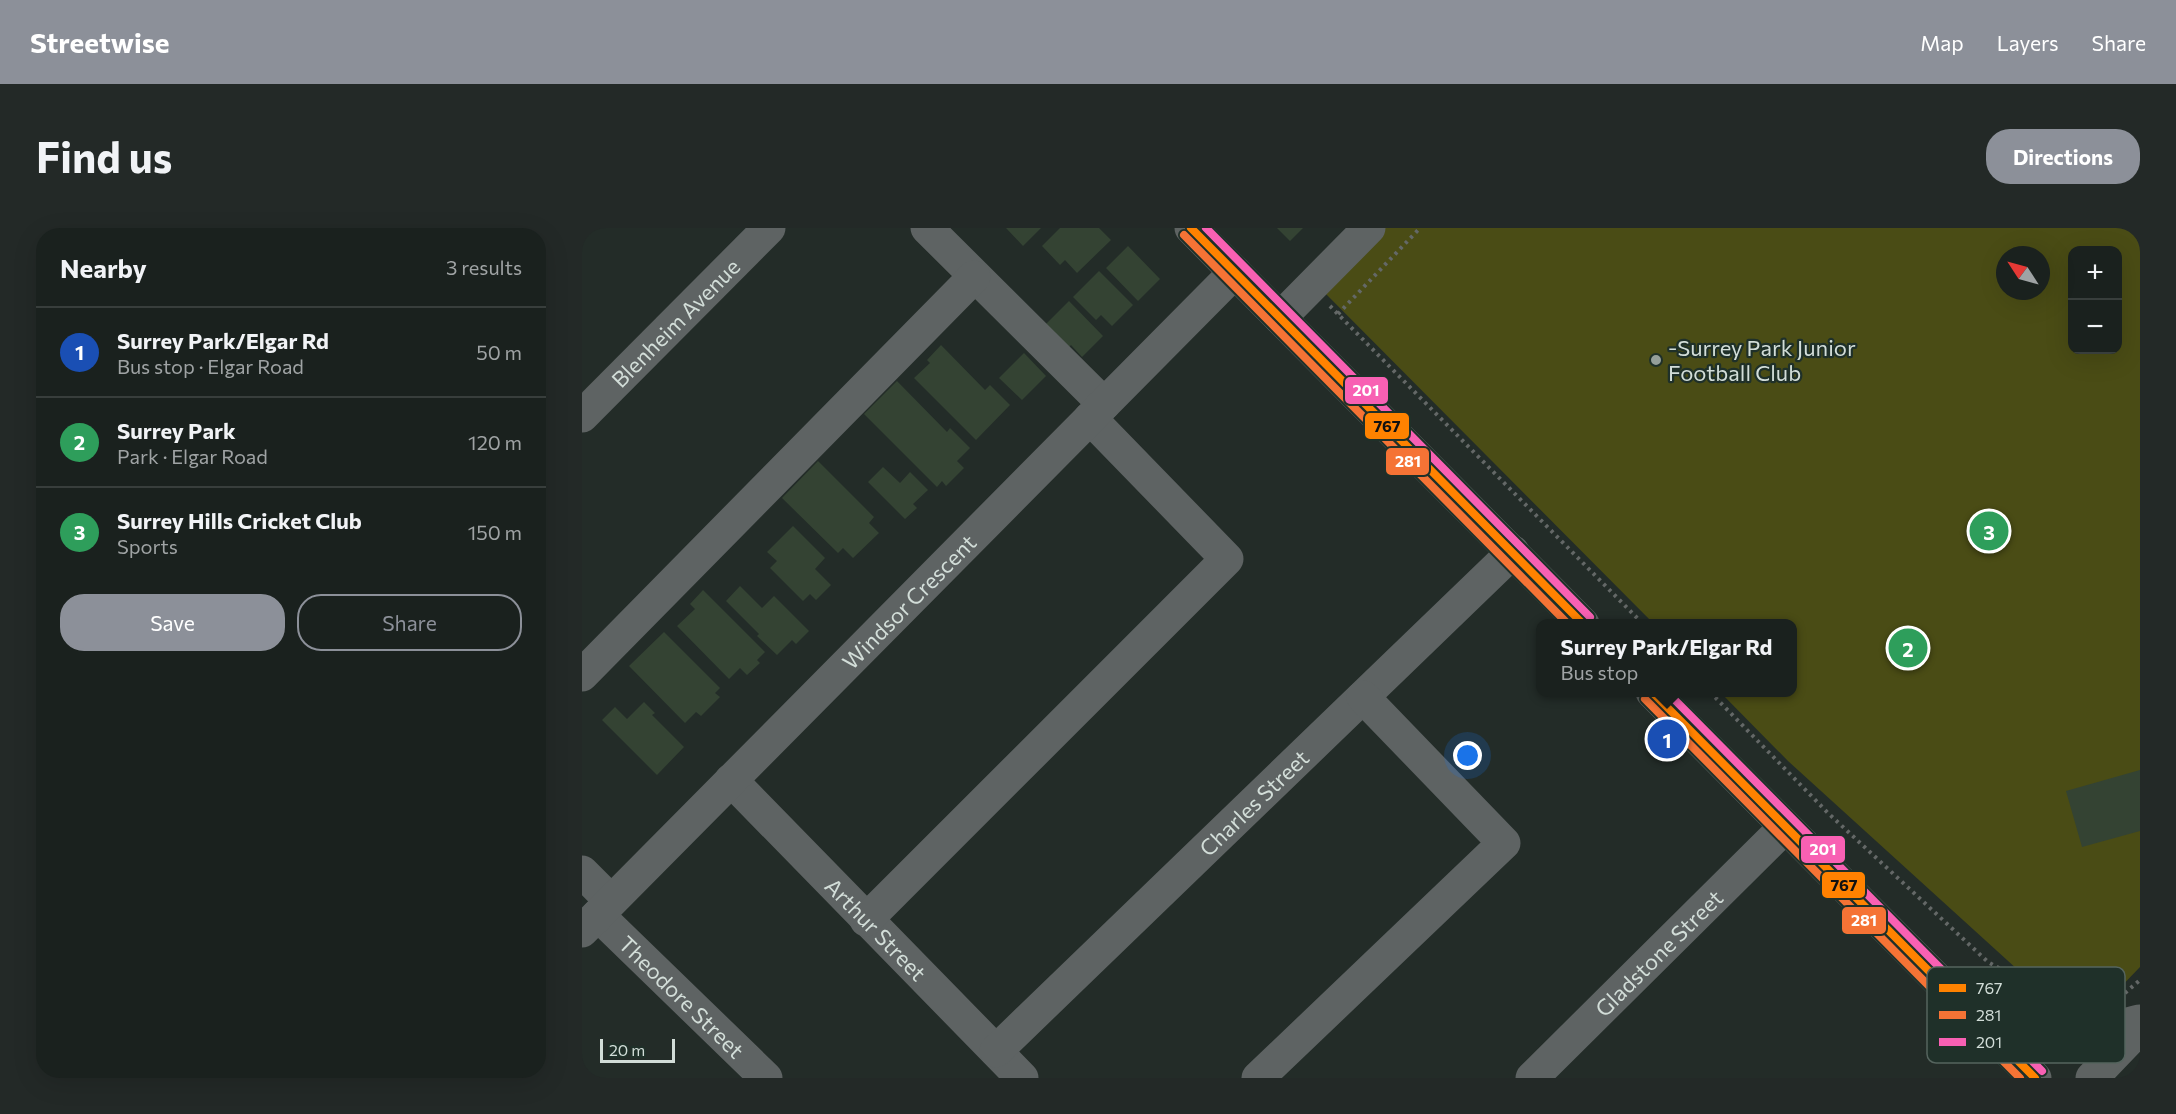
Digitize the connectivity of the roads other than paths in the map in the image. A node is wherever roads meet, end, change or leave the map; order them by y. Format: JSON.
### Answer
{"nodes":[{"id":1,"x":769,"y":228,"type":"edge"},
{"id":2,"x":927,"y":228,"type":"edge"},
{"id":3,"x":1191,"y":228,"type":"edge"},
{"id":4,"x":1369,"y":228,"type":"edge"},
{"id":5,"x":1235,"y":272,"type":"junction"},
{"id":6,"x":974,"y":277,"type":"junction"},
{"id":7,"x":1280,"y":318,"type":"junction"},
{"id":8,"x":1097,"y":411,"type":"junction"},
{"id":9,"x":582,"y":416,"type":"edge"},
{"id":10,"x":1513,"y":552,"type":"junction"},
{"id":11,"x":1578,"y":619,"type":"edge"},
{"id":12,"x":582,"y":675,"type":"edge"},
{"id":13,"x":1363,"y":697,"type":"junction"},
{"id":14,"x":1656,"y":697,"type":"edge"},
{"id":15,"x":731,"y":780,"type":"junction"},
{"id":16,"x":1785,"y":827,"type":"junction"},
{"id":17,"x":582,"y":872,"type":"edge"},
{"id":18,"x":597,"y":916,"type":"edge"},
{"id":19,"x":866,"y":920,"type":"junction"},
{"id":20,"x":1927,"y":969,"type":"edge"},
{"id":21,"x":2140,"y":1028,"type":"edge"},
{"id":22,"x":2125,"y":1044,"type":"edge"},
{"id":23,"x":996,"y":1051,"type":"junction"},
{"id":24,"x":2020,"y":1063,"type":"edge"},
{"id":25,"x":2106,"y":1063,"type":"edge"},
{"id":26,"x":766,"y":1078,"type":"edge"},
{"id":27,"x":1022,"y":1078,"type":"edge"},
{"id":28,"x":1258,"y":1078,"type":"edge"},
{"id":29,"x":1532,"y":1078,"type":"edge"},
{"id":30,"x":2035,"y":1078,"type":"edge"},
{"id":31,"x":2092,"y":1078,"type":"edge"}],
"edges":[{"from":1,"to":9,"type":"street","name":"Blenheim Avenue"},
{"from":2,"to":6,"type":"street"},
{"from":3,"to":5,"type":"main road"},
{"from":4,"to":7,"type":"street"},
{"from":5,"to":7,"type":"main road"},
{"from":5,"to":8,"type":"street","name":"Windsor Crescent"},
{"from":6,"to":8,"type":"street"},
{"from":6,"to":12,"type":"street"},
{"from":7,"to":10,"type":"main road"},
{"from":8,"to":15,"type":"street","name":"Windsor Crescent"},
{"from":8,"to":19,"type":"street"},
{"from":10,"to":11,"type":"main road"},
{"from":10,"to":13,"type":"street","name":"Charles Street"},
{"from":13,"to":23,"type":"street","name":"Charles Street"},
{"from":13,"to":28,"type":"street"},
{"from":14,"to":16,"type":"main road"},
{"from":15,"to":18,"type":"street","name":"Windsor Crescent"},
{"from":15,"to":19,"type":"street","name":"Arthur Street"},
{"from":16,"to":20,"type":"main road"},
{"from":16,"to":29,"type":"street","name":"Gladstone Street"},
{"from":17,"to":18,"type":"street","name":"Theodore Street"},
{"from":18,"to":26,"type":"street","name":"Theodore Street"},
{"from":19,"to":23,"type":"street","name":"Arthur Street"},
{"from":21,"to":22,"type":"main road"},
{"from":23,"to":27,"type":"street","name":"Arthur Street"},
{"from":24,"to":30,"type":"main road"},
{"from":25,"to":31,"type":"main road"}]}
